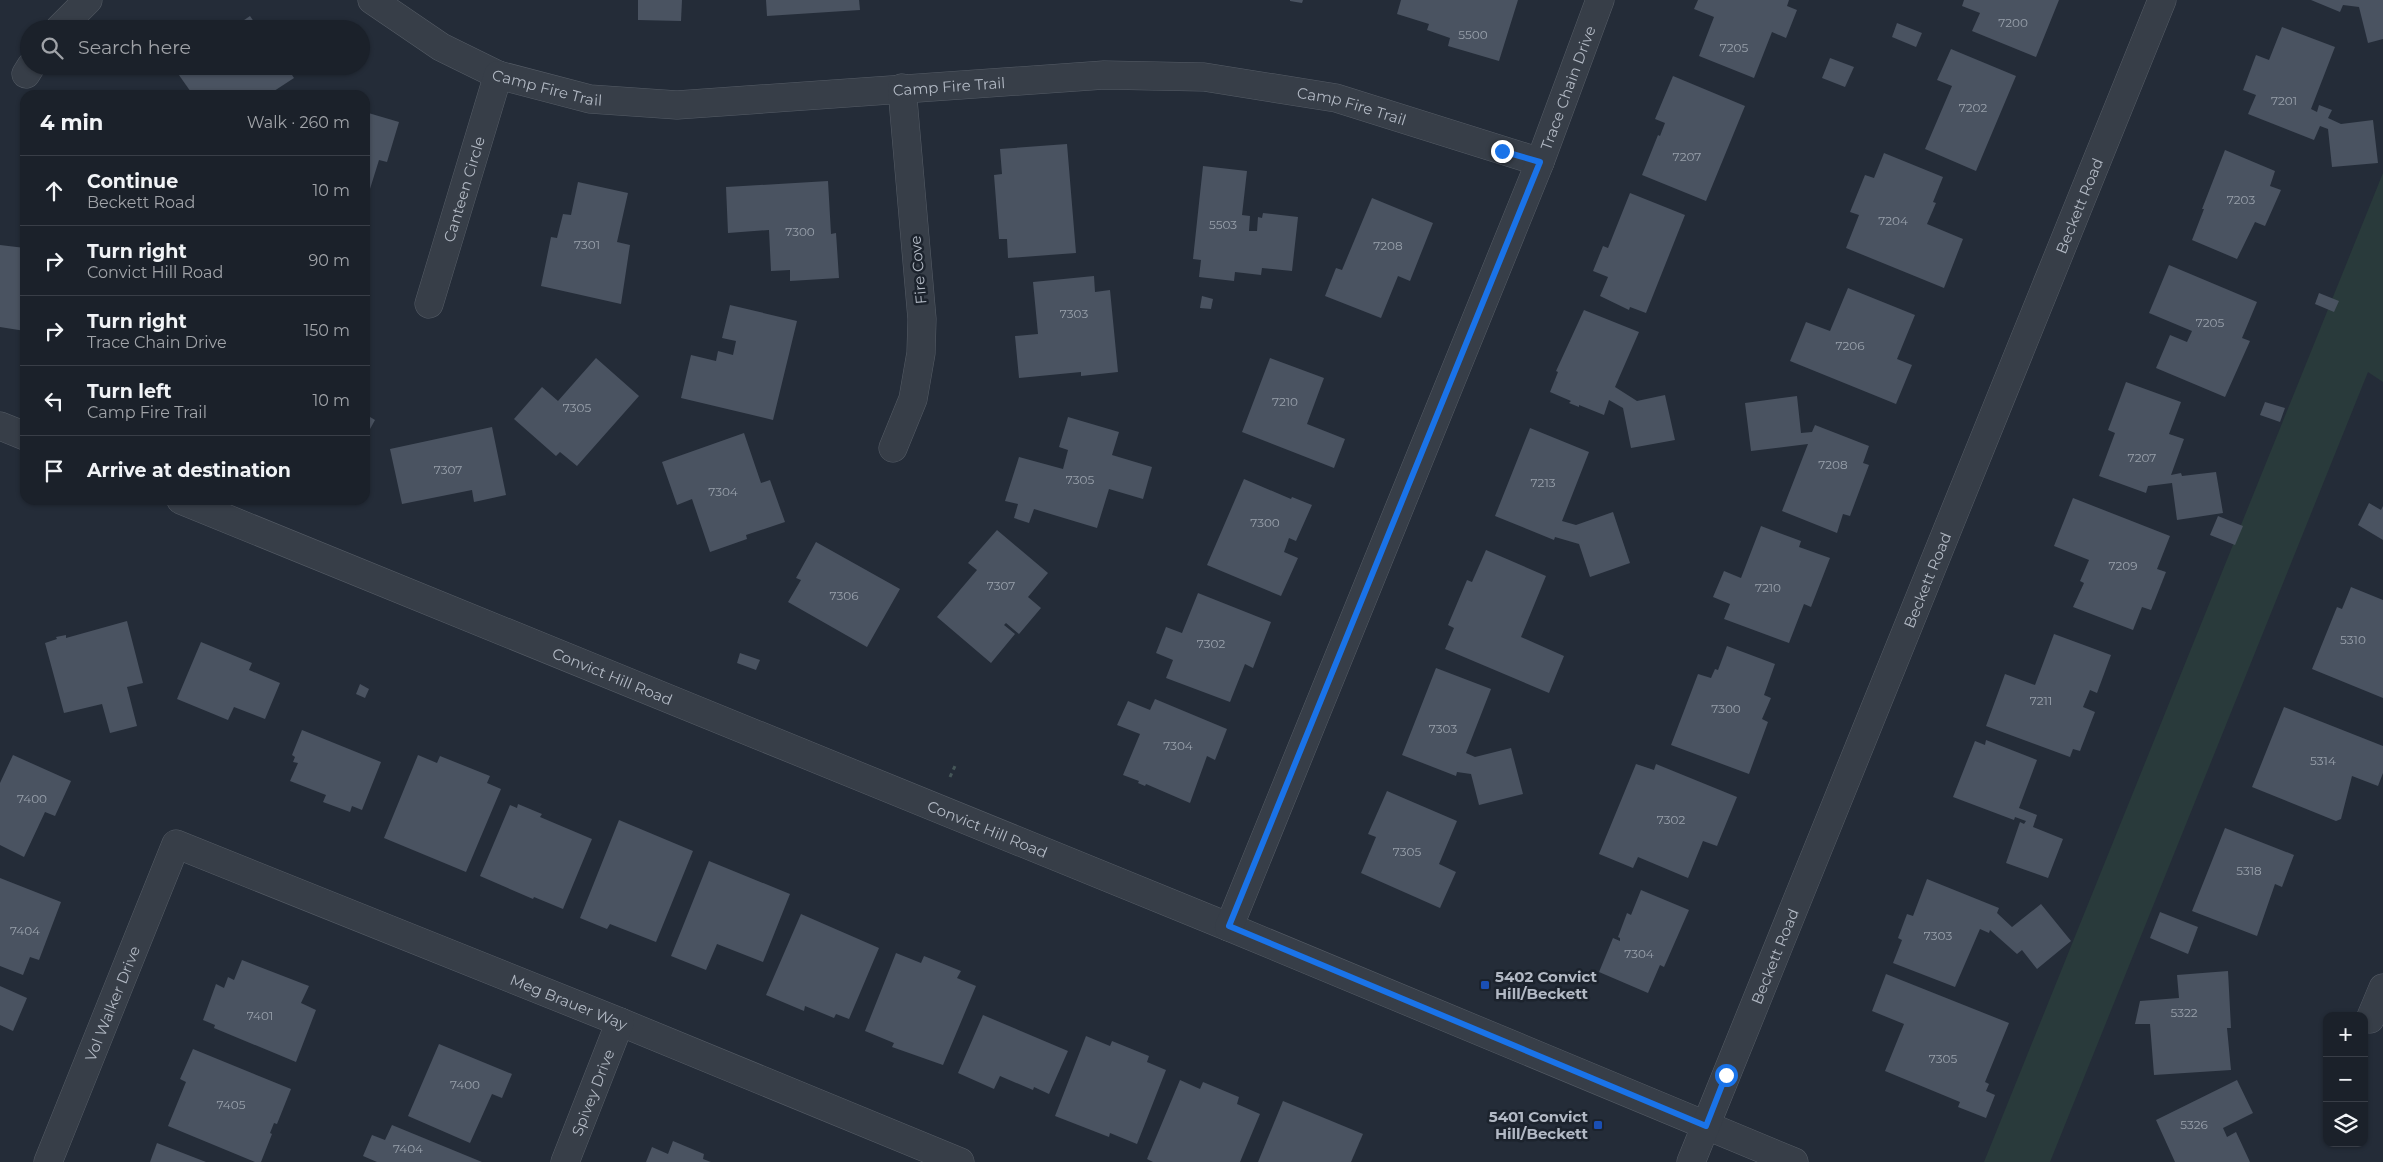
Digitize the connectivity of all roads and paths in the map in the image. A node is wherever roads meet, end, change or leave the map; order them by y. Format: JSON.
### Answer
{"nodes":[{"id":1,"x":88,"y":0,"type":"edge"},
{"id":2,"x":372,"y":0,"type":"edge"},
{"id":3,"x":1600,"y":0,"type":"edge"},
{"id":4,"x":2162,"y":0,"type":"edge"},
{"id":5,"x":68,"y":20,"type":"edge"},
{"id":6,"x":498,"y":74,"type":"junction"},
{"id":7,"x":902,"y":88,"type":"junction"},
{"id":8,"x":1540,"y":162,"type":"junction"},
{"id":9,"x":429,"y":304,"type":"dead end"},
{"id":10,"x":0,"y":426,"type":"edge"},
{"id":11,"x":20,"y":434,"type":"edge"},
{"id":12,"x":893,"y":448,"type":"dead end"},
{"id":13,"x":193,"y":505,"type":"edge"},
{"id":14,"x":176,"y":844,"type":"joint"},
{"id":15,"x":1229,"y":926,"type":"junction"},
{"id":16,"x":2383,"y":988,"type":"edge"},
{"id":17,"x":2370,"y":1019,"type":"dead end"},
{"id":18,"x":620,"y":1022,"type":"junction"},
{"id":19,"x":1706,"y":1126,"type":"junction"},
{"id":20,"x":48,"y":1162,"type":"edge"},
{"id":21,"x":565,"y":1162,"type":"edge"},
{"id":22,"x":960,"y":1162,"type":"edge"},
{"id":23,"x":1692,"y":1162,"type":"edge"},
{"id":24,"x":1794,"y":1162,"type":"edge"}],
"edges":[{"from":1,"to":5,"type":"street"},
{"from":2,"to":6,"type":"street","name":"Camp Fire Trail"},
{"from":3,"to":8,"type":"street","name":"Trace Chain Drive"},
{"from":4,"to":19,"type":"street","name":"Beckett Road"},
{"from":6,"to":7,"type":"street","name":"Camp Fire Trail"},
{"from":6,"to":9,"type":"street","name":"Canteen Circle"},
{"from":7,"to":8,"type":"street","name":"Camp Fire Trail"},
{"from":7,"to":12,"type":"street","name":"Fire Cove"},
{"from":8,"to":15,"type":"street","name":"Trace Chain Drive"},
{"from":10,"to":11,"type":"street"},
{"from":13,"to":15,"type":"street","name":"Convict Hill Road"},
{"from":14,"to":18,"type":"street","name":"Meg Brauer Way"},
{"from":14,"to":20,"type":"street","name":"Vol Walker Drive"},
{"from":15,"to":19,"type":"street","name":"Convict Hill Road"},
{"from":16,"to":17,"type":"street"},
{"from":18,"to":21,"type":"street","name":"Spivey Drive"},
{"from":18,"to":22,"type":"street","name":"Meg Brauer Way"},
{"from":19,"to":23,"type":"street","name":"Beckett Road"},
{"from":19,"to":24,"type":"street","name":"Convict Hill Road"}]}
